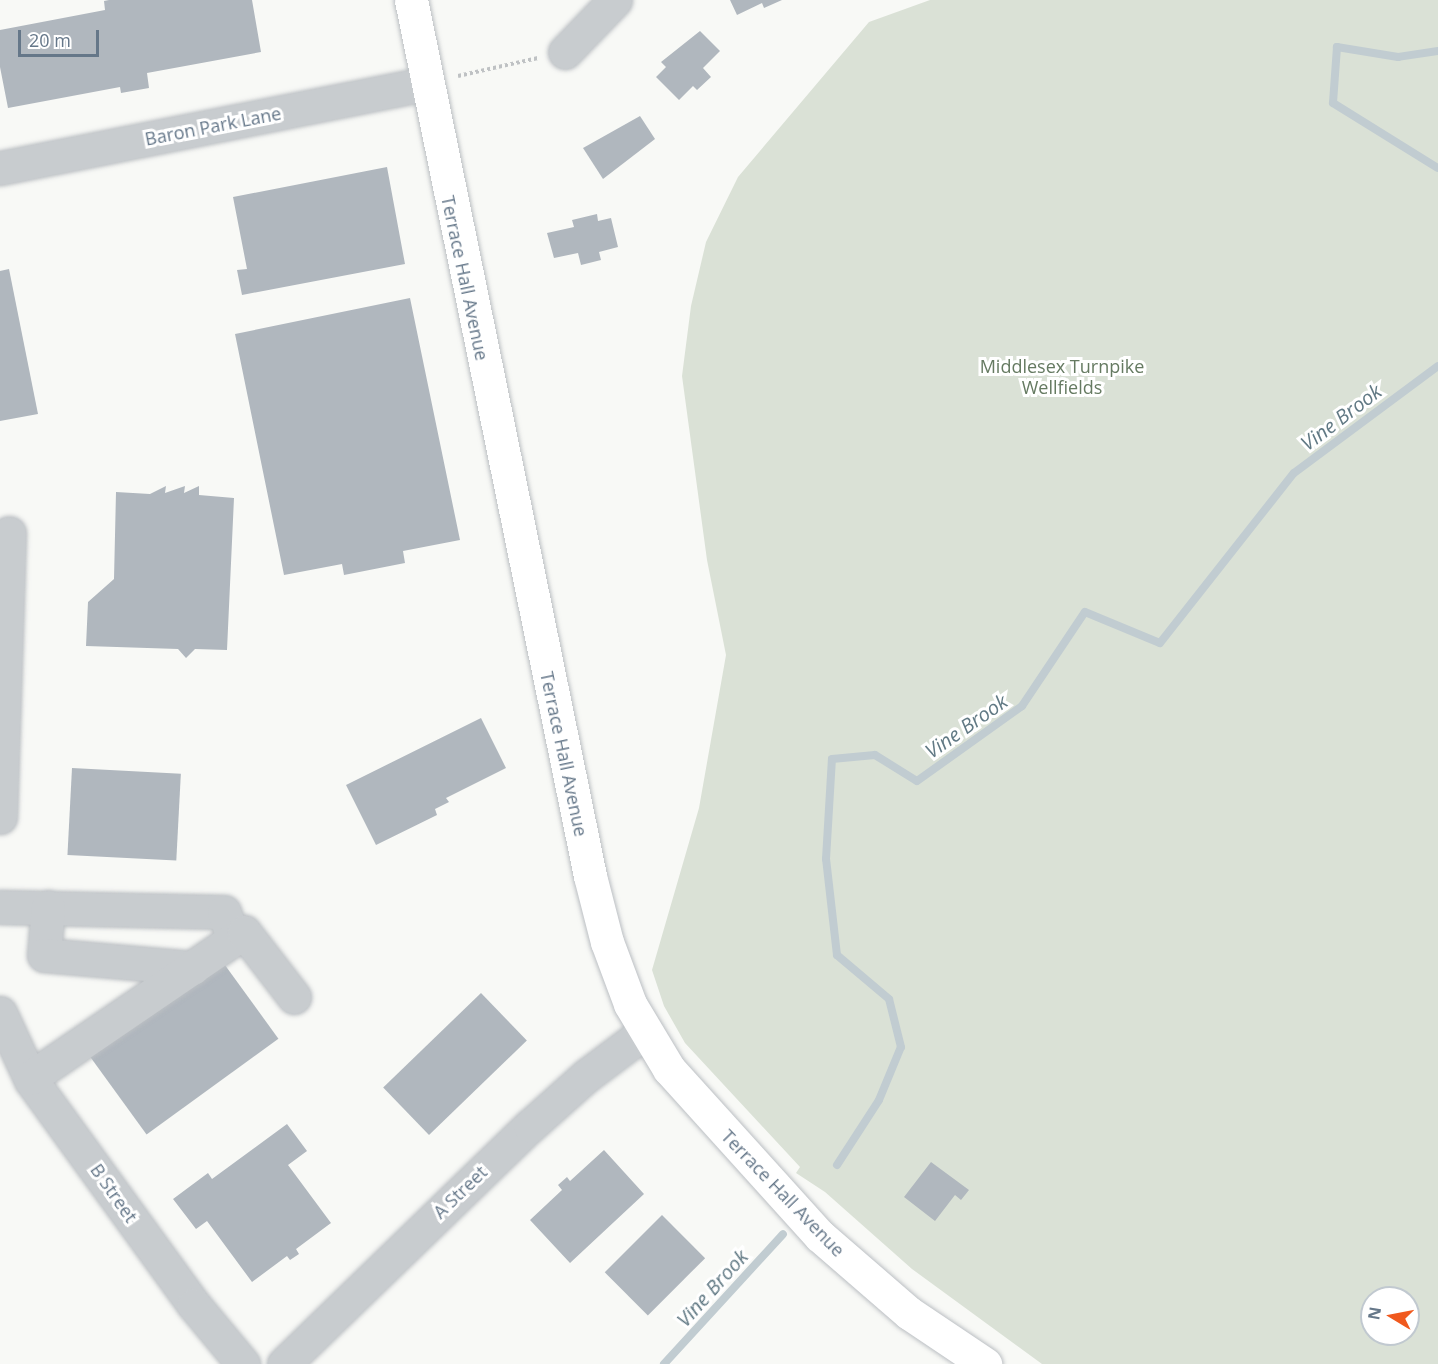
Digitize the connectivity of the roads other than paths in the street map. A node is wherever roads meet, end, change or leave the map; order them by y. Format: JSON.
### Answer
{"nodes":[{"id":1,"x":411,"y":0,"type":"edge"},
{"id":2,"x":615,"y":0,"type":"edge"},
{"id":3,"x":565,"y":52,"type":"road end"},
{"id":4,"x":425,"y":84,"type":"junction"},
{"id":5,"x":0,"y":168,"type":"edge"},
{"id":6,"x":9,"y":533,"type":"dead end"},
{"id":7,"x":0,"y":817,"type":"edge"},
{"id":8,"x":0,"y":907,"type":"edge"},
{"id":9,"x":48,"y":907,"type":"junction"},
{"id":10,"x":234,"y":939,"type":"junction"},
{"id":11,"x":192,"y":968,"type":"junction"},
{"id":12,"x":294,"y":997,"type":"dead end"},
{"id":13,"x":0,"y":1012,"type":"edge"},
{"id":14,"x":646,"y":1031,"type":"junction"},
{"id":15,"x":30,"y":1078,"type":"junction"},
{"id":16,"x":243,"y":1364,"type":"edge"},
{"id":17,"x":284,"y":1364,"type":"edge"},
{"id":18,"x":985,"y":1364,"type":"edge"}],
"edges":[{"from":1,"to":4,"type":"main road","name":"Terrace Hall Avenue"},
{"from":2,"to":3,"type":"street"},
{"from":4,"to":5,"type":"street","name":"Baron Park Lane"},
{"from":4,"to":14,"type":"main road","name":"Terrace Hall Avenue"},
{"from":6,"to":7,"type":"street"},
{"from":8,"to":9,"type":"street"},
{"from":9,"to":10,"type":"street"},
{"from":9,"to":11,"type":"street"},
{"from":10,"to":11,"type":"street"},
{"from":10,"to":12,"type":"street"},
{"from":11,"to":15,"type":"street"},
{"from":13,"to":15,"type":"street","name":"B Street"},
{"from":14,"to":17,"type":"street","name":"A Street"},
{"from":14,"to":18,"type":"main road","name":"Terrace Hall Avenue"},
{"from":15,"to":16,"type":"street","name":"B Street"}]}
